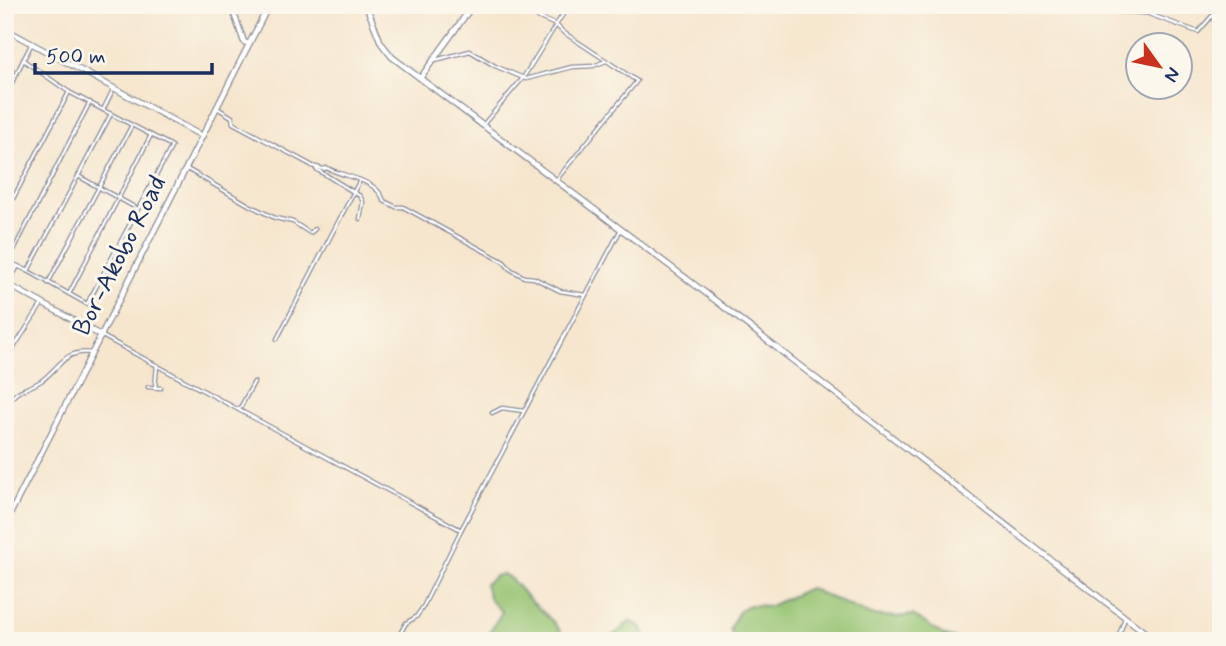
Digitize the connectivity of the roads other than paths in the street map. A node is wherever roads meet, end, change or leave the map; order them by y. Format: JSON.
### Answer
{"nodes":[{"id":1,"x":220,"y":5,"type":"edge"},
{"id":2,"x":231,"y":5,"type":"edge"},
{"id":3,"x":269,"y":5,"type":"edge"},
{"id":4,"x":366,"y":5,"type":"edge"},
{"id":5,"x":473,"y":5,"type":"edge"},
{"id":6,"x":496,"y":5,"type":"edge"},
{"id":7,"x":569,"y":5,"type":"edge"},
{"id":8,"x":1104,"y":5,"type":"edge"},
{"id":9,"x":216,"y":10,"type":"dead end"},
{"id":10,"x":1221,"y":14,"type":"edge"},
{"id":11,"x":556,"y":25,"type":"junction"},
{"id":12,"x":5,"y":29,"type":"edge"},
{"id":13,"x":32,"y":43,"type":"junction"},
{"id":14,"x":249,"y":44,"type":"junction"},
{"id":15,"x":23,"y":60,"type":"junction"},
{"id":16,"x":433,"y":61,"type":"junction"},
{"id":17,"x":606,"y":61,"type":"junction"},
{"id":18,"x":421,"y":77,"type":"junction"},
{"id":19,"x":523,"y":78,"type":"junction"},
{"id":20,"x":114,"y":88,"type":"junction"},
{"id":21,"x":69,"y":92,"type":"junction"},
{"id":22,"x":5,"y":96,"type":"edge"},
{"id":23,"x":90,"y":103,"type":"junction"},
{"id":24,"x":217,"y":108,"type":"junction"},
{"id":25,"x":103,"y":110,"type":"junction"},
{"id":26,"x":111,"y":114,"type":"junction"},
{"id":27,"x":131,"y":125,"type":"junction"},
{"id":28,"x":482,"y":126,"type":"junction"},
{"id":29,"x":151,"y":135,"type":"junction"},
{"id":30,"x":202,"y":136,"type":"junction"},
{"id":31,"x":312,"y":166,"type":"junction"},
{"id":32,"x":186,"y":168,"type":"junction"},
{"id":33,"x":78,"y":176,"type":"junction"},
{"id":34,"x":360,"y":180,"type":"junction"},
{"id":35,"x":555,"y":181,"type":"junction"},
{"id":36,"x":99,"y":187,"type":"junction"},
{"id":37,"x":355,"y":191,"type":"junction"},
{"id":38,"x":119,"y":198,"type":"junction"},
{"id":39,"x":138,"y":209,"type":"junction"},
{"id":40,"x":5,"y":214,"type":"edge"},
{"id":41,"x":360,"y":219,"type":"dead end"},
{"id":42,"x":316,"y":229,"type":"dead end"},
{"id":43,"x":621,"y":229,"type":"junction"},
{"id":44,"x":6,"y":260,"type":"edge"},
{"id":45,"x":18,"y":266,"type":"junction"},
{"id":46,"x":28,"y":271,"type":"junction"},
{"id":47,"x":48,"y":283,"type":"junction"},
{"id":48,"x":7,"y":284,"type":"edge"},
{"id":49,"x":68,"y":294,"type":"junction"},
{"id":50,"x":585,"y":295,"type":"junction"},
{"id":51,"x":43,"y":303,"type":"junction"},
{"id":52,"x":102,"y":336,"type":"junction"},
{"id":53,"x":277,"y":339,"type":"dead end"},
{"id":54,"x":93,"y":353,"type":"junction"},
{"id":55,"x":5,"y":361,"type":"edge"},
{"id":56,"x":157,"y":365,"type":"junction"},
{"id":57,"x":254,"y":382,"type":"dead end"},
{"id":58,"x":148,"y":387,"type":"dead end"},
{"id":59,"x":155,"y":388,"type":"junction"},
{"id":60,"x":161,"y":388,"type":"dead end"},
{"id":61,"x":5,"y":407,"type":"edge"},
{"id":62,"x":239,"y":410,"type":"junction"},
{"id":63,"x":524,"y":411,"type":"junction"},
{"id":64,"x":492,"y":413,"type":"dead end"},
{"id":65,"x":5,"y":524,"type":"edge"},
{"id":66,"x":461,"y":530,"type":"junction"},
{"id":67,"x":1125,"y":618,"type":"junction"},
{"id":68,"x":5,"y":633,"type":"edge"},
{"id":69,"x":19,"y":641,"type":"edge"},
{"id":70,"x":396,"y":641,"type":"edge"},
{"id":71,"x":1117,"y":641,"type":"edge"},
{"id":72,"x":1156,"y":641,"type":"edge"}],
"edges":[{"from":1,"to":9,"type":"street"},
{"from":2,"to":14,"type":"street"},
{"from":3,"to":14,"type":"street","name":"Bor-Akobo Road"},
{"from":4,"to":18,"type":"street"},
{"from":5,"to":16,"type":"street"},
{"from":6,"to":11,"type":"street"},
{"from":7,"to":11,"type":"street"},
{"from":8,"to":10,"type":"street"},
{"from":11,"to":17,"type":"street"},
{"from":11,"to":19,"type":"street"},
{"from":12,"to":13,"type":"street"},
{"from":13,"to":15,"type":"street"},
{"from":13,"to":20,"type":"street"},
{"from":14,"to":24,"type":"street","name":"Bor-Akobo Road"},
{"from":15,"to":21,"type":"street"},
{"from":15,"to":22,"type":"street"},
{"from":16,"to":18,"type":"street"},
{"from":16,"to":19,"type":"street"},
{"from":17,"to":19,"type":"street"},
{"from":17,"to":35,"type":"street"},
{"from":18,"to":28,"type":"street"},
{"from":19,"to":28,"type":"street"},
{"from":20,"to":25,"type":"street"},
{"from":20,"to":30,"type":"street"},
{"from":21,"to":23,"type":"street"},
{"from":21,"to":40,"type":"street"},
{"from":23,"to":25,"type":"street"},
{"from":23,"to":44,"type":"street"},
{"from":24,"to":30,"type":"street","name":"Bor-Akobo Road"},
{"from":24,"to":31,"type":"street"},
{"from":25,"to":26,"type":"street"},
{"from":26,"to":27,"type":"street"},
{"from":26,"to":33,"type":"street"},
{"from":27,"to":29,"type":"street"},
{"from":27,"to":36,"type":"street"},
{"from":28,"to":35,"type":"street"},
{"from":29,"to":38,"type":"street"},
{"from":29,"to":39,"type":"street"},
{"from":30,"to":32,"type":"street","name":"Bor-Akobo Road"},
{"from":31,"to":34,"type":"street"},
{"from":31,"to":37,"type":"street"},
{"from":32,"to":42,"type":"street"},
{"from":32,"to":52,"type":"street","name":"Bor-Akobo Road"},
{"from":33,"to":36,"type":"street"},
{"from":33,"to":46,"type":"street"},
{"from":34,"to":37,"type":"street"},
{"from":34,"to":50,"type":"street"},
{"from":35,"to":43,"type":"street"},
{"from":36,"to":38,"type":"street"},
{"from":36,"to":47,"type":"street"},
{"from":37,"to":41,"type":"street"},
{"from":37,"to":53,"type":"street"},
{"from":38,"to":39,"type":"street"},
{"from":38,"to":49,"type":"street"},
{"from":39,"to":49,"type":"street"},
{"from":43,"to":50,"type":"street"},
{"from":43,"to":67,"type":"street"},
{"from":44,"to":45,"type":"street"},
{"from":45,"to":46,"type":"street"},
{"from":45,"to":48,"type":"street"},
{"from":46,"to":47,"type":"street"},
{"from":47,"to":49,"type":"street"},
{"from":48,"to":51,"type":"street"},
{"from":50,"to":63,"type":"street"},
{"from":51,"to":52,"type":"street"},
{"from":51,"to":55,"type":"street"},
{"from":52,"to":54,"type":"street","name":"Bor-Akobo Road"},
{"from":52,"to":56,"type":"street"},
{"from":54,"to":61,"type":"street"},
{"from":54,"to":65,"type":"street","name":"Bor-Akobo Road"},
{"from":56,"to":59,"type":"street"},
{"from":56,"to":62,"type":"street"},
{"from":57,"to":62,"type":"street"},
{"from":58,"to":59,"type":"street"},
{"from":59,"to":60,"type":"street"},
{"from":62,"to":66,"type":"street"},
{"from":63,"to":64,"type":"street"},
{"from":63,"to":66,"type":"street"},
{"from":66,"to":70,"type":"street"},
{"from":67,"to":71,"type":"street"},
{"from":67,"to":72,"type":"street"},
{"from":68,"to":69,"type":"street"}]}
